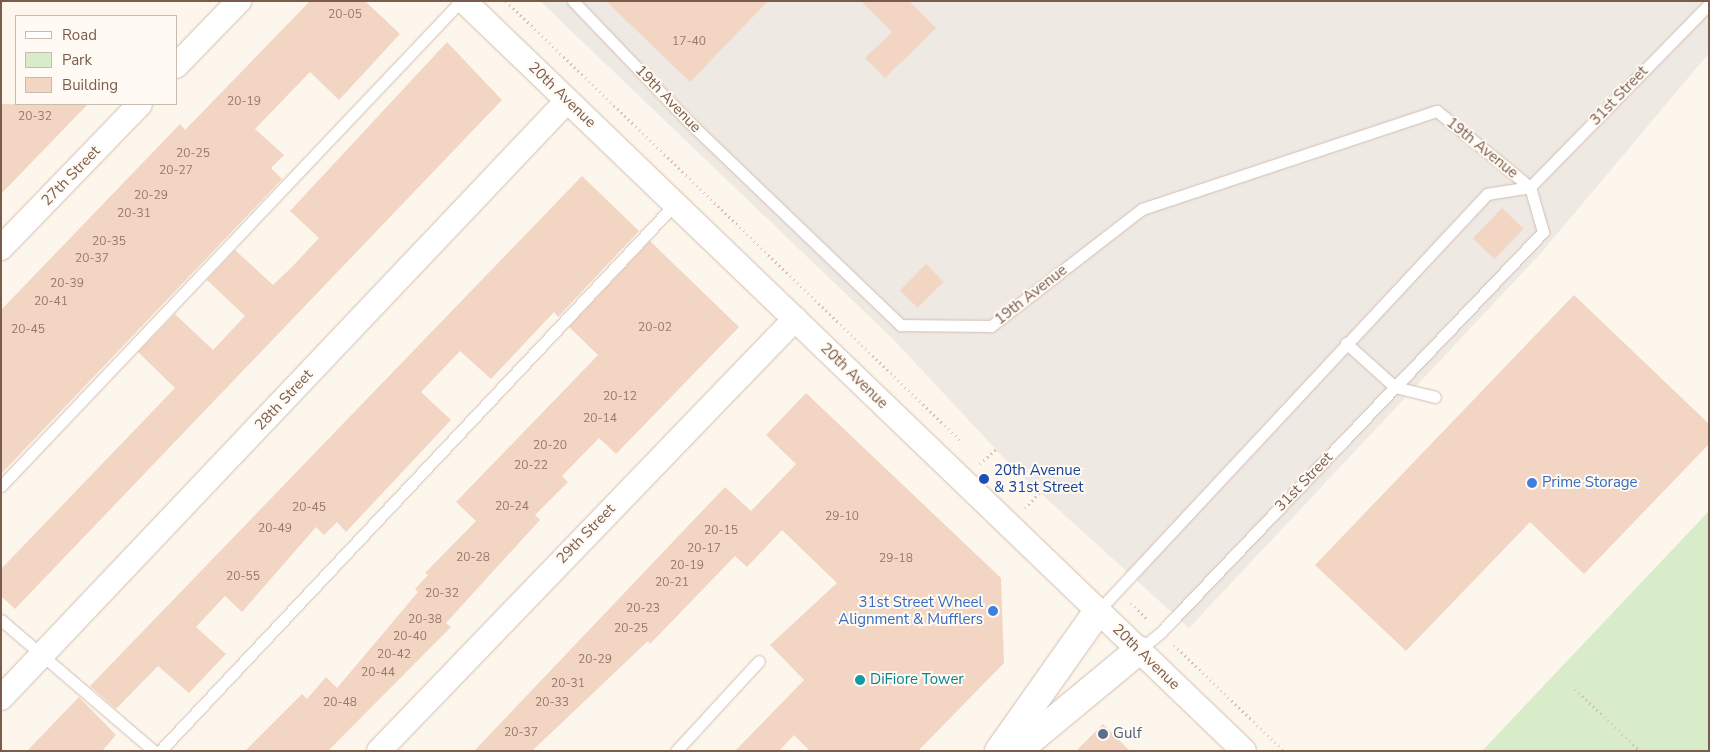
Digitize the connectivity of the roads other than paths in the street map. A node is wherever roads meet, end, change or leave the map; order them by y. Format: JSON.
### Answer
{"nodes":[{"id":1,"x":239,"y":1,"type":"edge"},
{"id":2,"x":463,"y":1,"type":"edge"},
{"id":3,"x":573,"y":1,"type":"edge"},
{"id":4,"x":1709,"y":4,"type":"edge"},
{"id":5,"x":178,"y":64,"type":"edge"},
{"id":6,"x":567,"y":101,"type":"junction"},
{"id":7,"x":139,"y":105,"type":"edge"},
{"id":8,"x":1530,"y":187,"type":"junction"},
{"id":9,"x":675,"y":204,"type":"junction"},
{"id":10,"x":1,"y":248,"type":"edge"},
{"id":11,"x":795,"y":320,"type":"junction"},
{"id":12,"x":1346,"y":343,"type":"junction"},
{"id":13,"x":1395,"y":387,"type":"junction"},
{"id":14,"x":1435,"y":397,"type":"dead end"},
{"id":15,"x":1,"y":486,"type":"edge"},
{"id":16,"x":1098,"y":611,"type":"junction"},
{"id":17,"x":1,"y":620,"type":"edge"},
{"id":18,"x":1139,"y":650,"type":"junction"},
{"id":19,"x":42,"y":655,"type":"junction"},
{"id":20,"x":759,"y":661,"type":"dead end"},
{"id":21,"x":1,"y":698,"type":"edge"},
{"id":22,"x":154,"y":751,"type":"edge"},
{"id":23,"x":160,"y":751,"type":"edge"},
{"id":24,"x":379,"y":751,"type":"edge"},
{"id":25,"x":676,"y":751,"type":"edge"},
{"id":26,"x":999,"y":751,"type":"edge"},
{"id":27,"x":1018,"y":751,"type":"edge"},
{"id":28,"x":1244,"y":751,"type":"edge"}],
"edges":[{"from":1,"to":5,"type":"street"},
{"from":2,"to":6,"type":"street","name":"20th Avenue"},
{"from":2,"to":15,"type":"lane"},
{"from":3,"to":8,"type":"lane","name":"19th Avenue"},
{"from":4,"to":8,"type":"lane","name":"31st Street"},
{"from":6,"to":9,"type":"street","name":"20th Avenue"},
{"from":6,"to":19,"type":"street","name":"28th Street"},
{"from":7,"to":10,"type":"street","name":"27th Street"},
{"from":8,"to":12,"type":"lane"},
{"from":8,"to":13,"type":"lane","name":"31st Street"},
{"from":9,"to":11,"type":"street","name":"20th Avenue"},
{"from":9,"to":23,"type":"lane"},
{"from":11,"to":16,"type":"street","name":"20th Avenue"},
{"from":11,"to":24,"type":"street","name":"29th Street"},
{"from":12,"to":13,"type":"lane"},
{"from":12,"to":16,"type":"lane"},
{"from":13,"to":14,"type":"lane"},
{"from":13,"to":18,"type":"lane","name":"31st Street"},
{"from":16,"to":18,"type":"street","name":"20th Avenue"},
{"from":16,"to":26,"type":"street"},
{"from":17,"to":19,"type":"lane"},
{"from":18,"to":27,"type":"street","name":"31st Street"},
{"from":18,"to":28,"type":"street","name":"20th Avenue"},
{"from":19,"to":21,"type":"street","name":"28th Street"},
{"from":19,"to":22,"type":"lane"},
{"from":20,"to":25,"type":"lane"}]}
